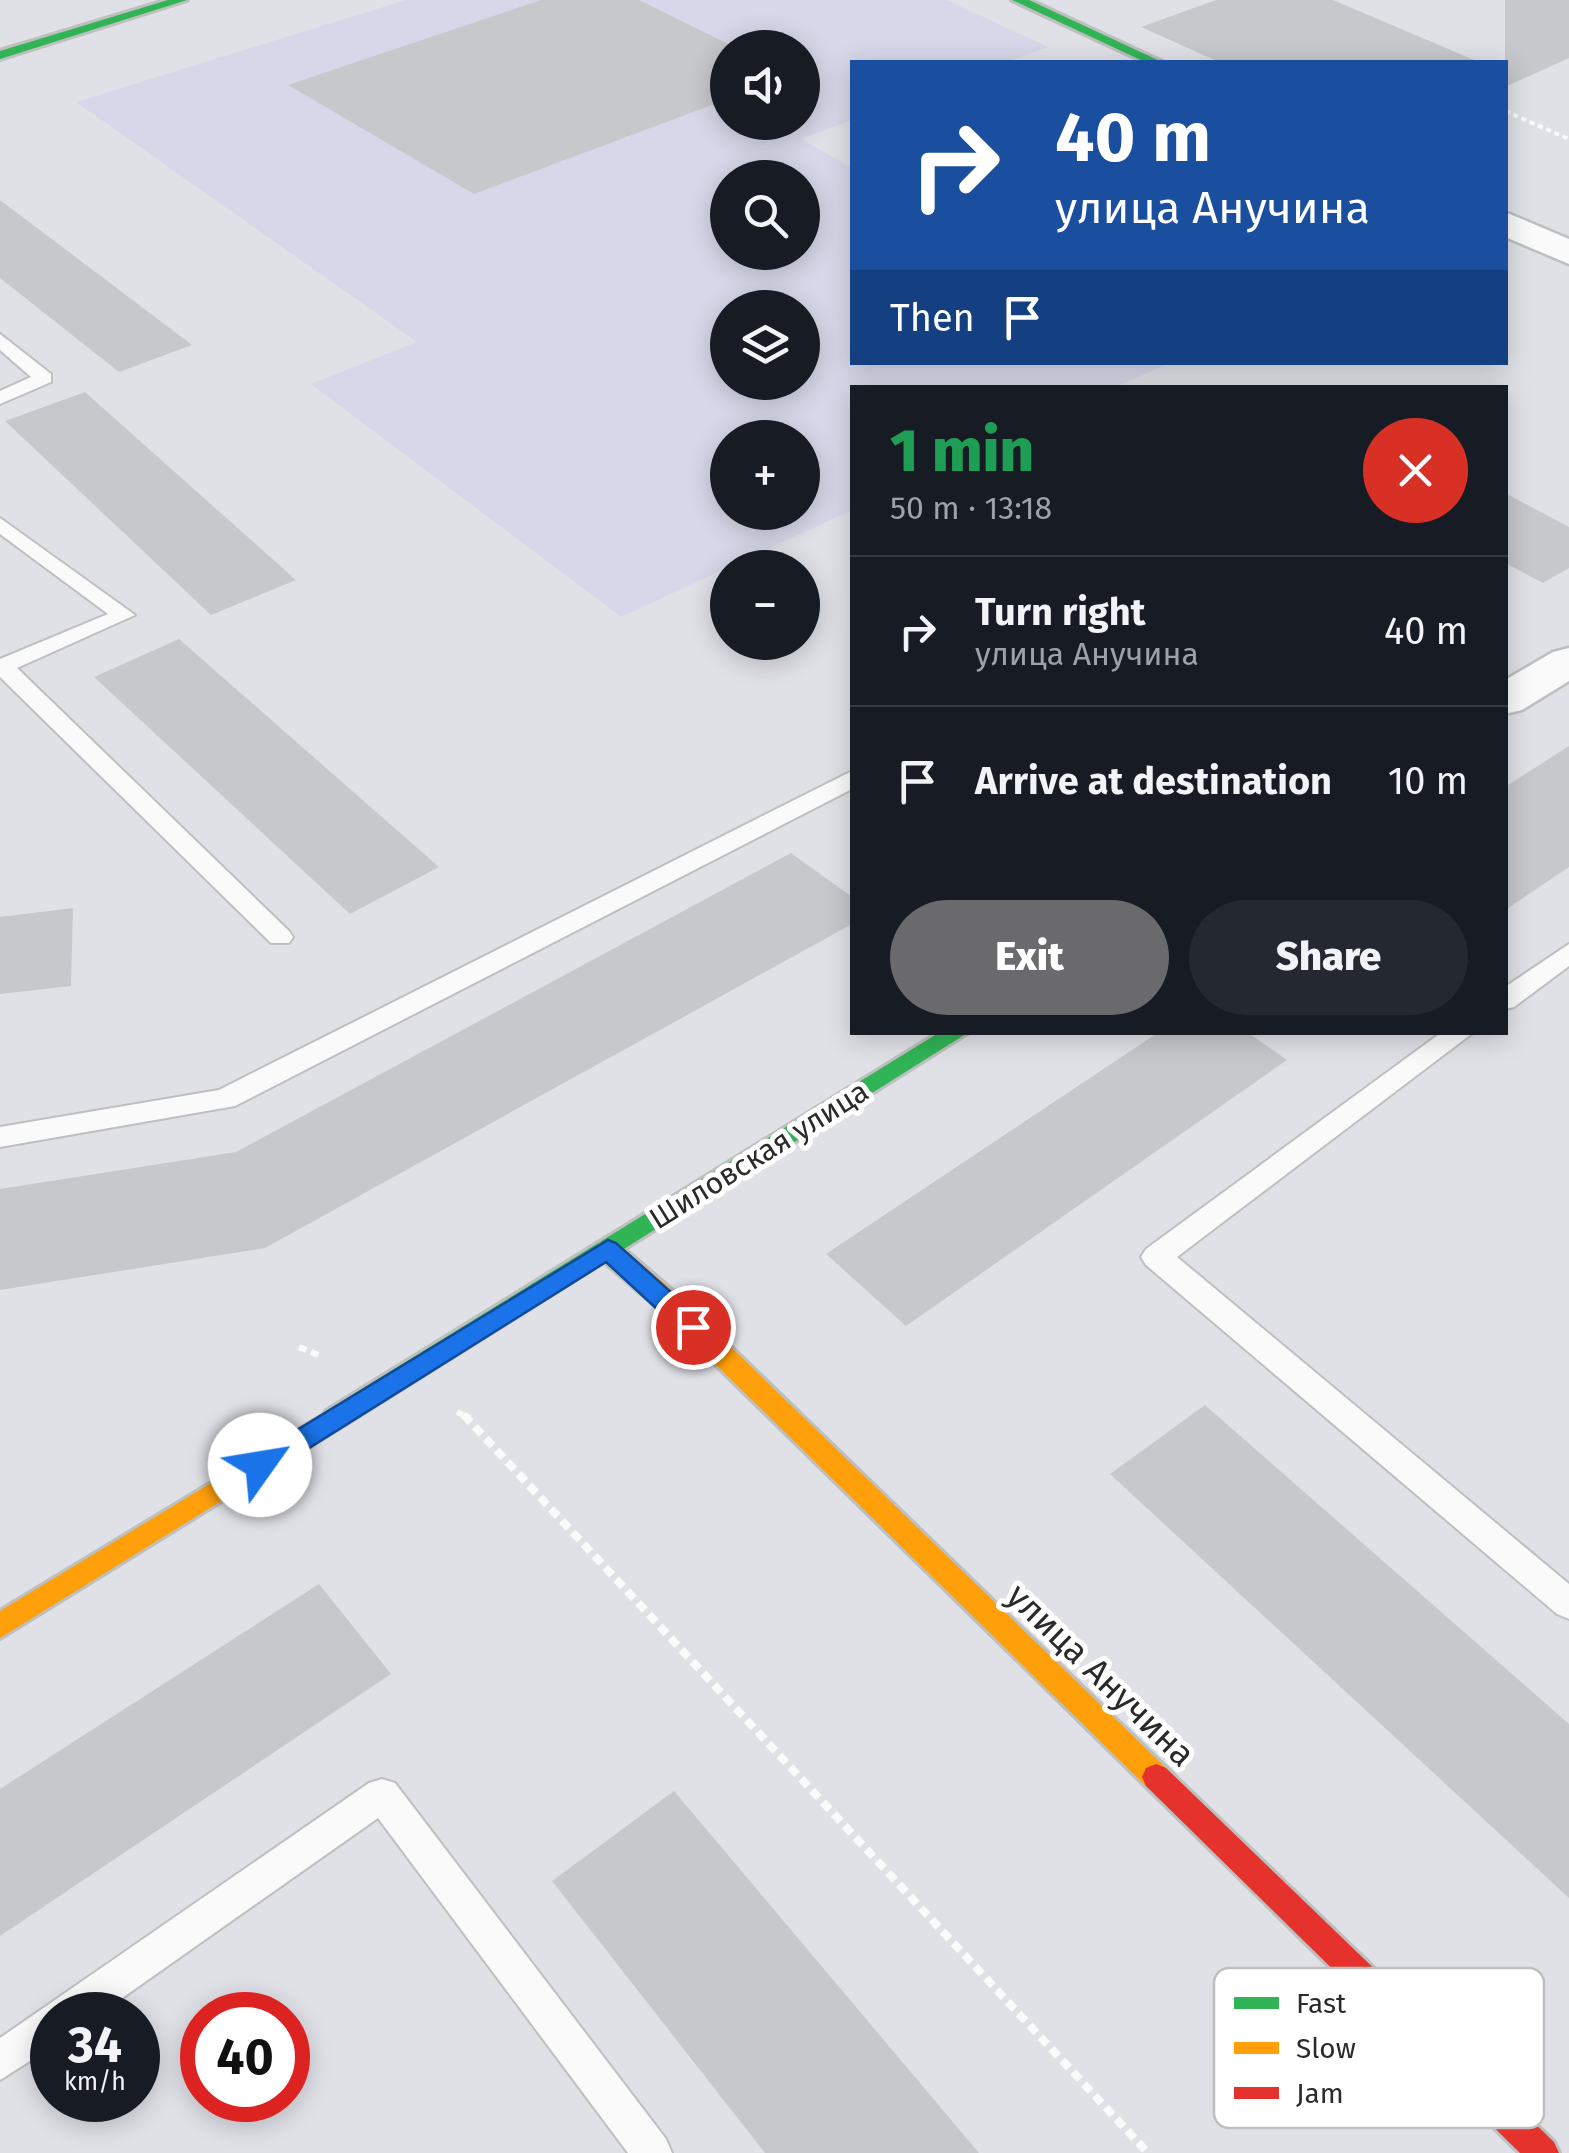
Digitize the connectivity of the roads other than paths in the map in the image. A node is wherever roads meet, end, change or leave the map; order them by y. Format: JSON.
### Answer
{"nodes":[{"id":1,"x":181,"y":0,"type":"edge"},
{"id":2,"x":1018,"y":0,"type":"edge"},
{"id":3,"x":131,"y":6,"type":"edge"},
{"id":4,"x":0,"y":56,"type":"edge"},
{"id":5,"x":1151,"y":60,"type":"edge"},
{"id":6,"x":1508,"y":224,"type":"edge"},
{"id":7,"x":1569,"y":253,"type":"edge"},
{"id":8,"x":0,"y":340,"type":"edge"},
{"id":9,"x":0,"y":398,"type":"edge"},
{"id":10,"x":0,"y":524,"type":"edge"},
{"id":11,"x":1569,"y":662,"type":"edge"},
{"id":12,"x":1508,"y":698,"type":"edge"},
{"id":13,"x":850,"y":780,"type":"edge"},
{"id":14,"x":280,"y":937,"type":"dead end"},
{"id":15,"x":1569,"y":953,"type":"edge"},
{"id":16,"x":1508,"y":998,"type":"edge"},
{"id":17,"x":953,"y":1035,"type":"edge"},
{"id":18,"x":1457,"y":1035,"type":"edge"},
{"id":19,"x":0,"y":1137,"type":"edge"},
{"id":20,"x":608,"y":1250,"type":"junction"},
{"id":21,"x":1569,"y":1604,"type":"edge"},
{"id":22,"x":0,"y":1626,"type":"edge"},
{"id":23,"x":1353,"y":1968,"type":"edge"},
{"id":24,"x":99,"y":1992,"type":"edge"},
{"id":25,"x":30,"y":2040,"type":"edge"},
{"id":26,"x":0,"y":2061,"type":"edge"},
{"id":27,"x":1517,"y":2128,"type":"edge"},
{"id":28,"x":652,"y":2153,"type":"edge"},
{"id":29,"x":1543,"y":2153,"type":"edge"}],
"edges":[{"from":1,"to":3,"type":"street"},
{"from":2,"to":5,"type":"street"},
{"from":3,"to":4,"type":"street"},
{"from":6,"to":7,"type":"street"},
{"from":8,"to":9,"type":"lane"},
{"from":10,"to":14,"type":"lane"},
{"from":11,"to":12,"type":"street"},
{"from":13,"to":19,"type":"lane"},
{"from":15,"to":16,"type":"lane"},
{"from":17,"to":20,"type":"street","name":"Шиловская улица"},
{"from":18,"to":21,"type":"lane"},
{"from":20,"to":22,"type":"street","name":"Шиловская улица"},
{"from":20,"to":23,"type":"street","name":"улица Анучина"},
{"from":24,"to":28,"type":"lane"},
{"from":25,"to":26,"type":"lane"},
{"from":27,"to":29,"type":"street","name":"улица Анучина"}]}
